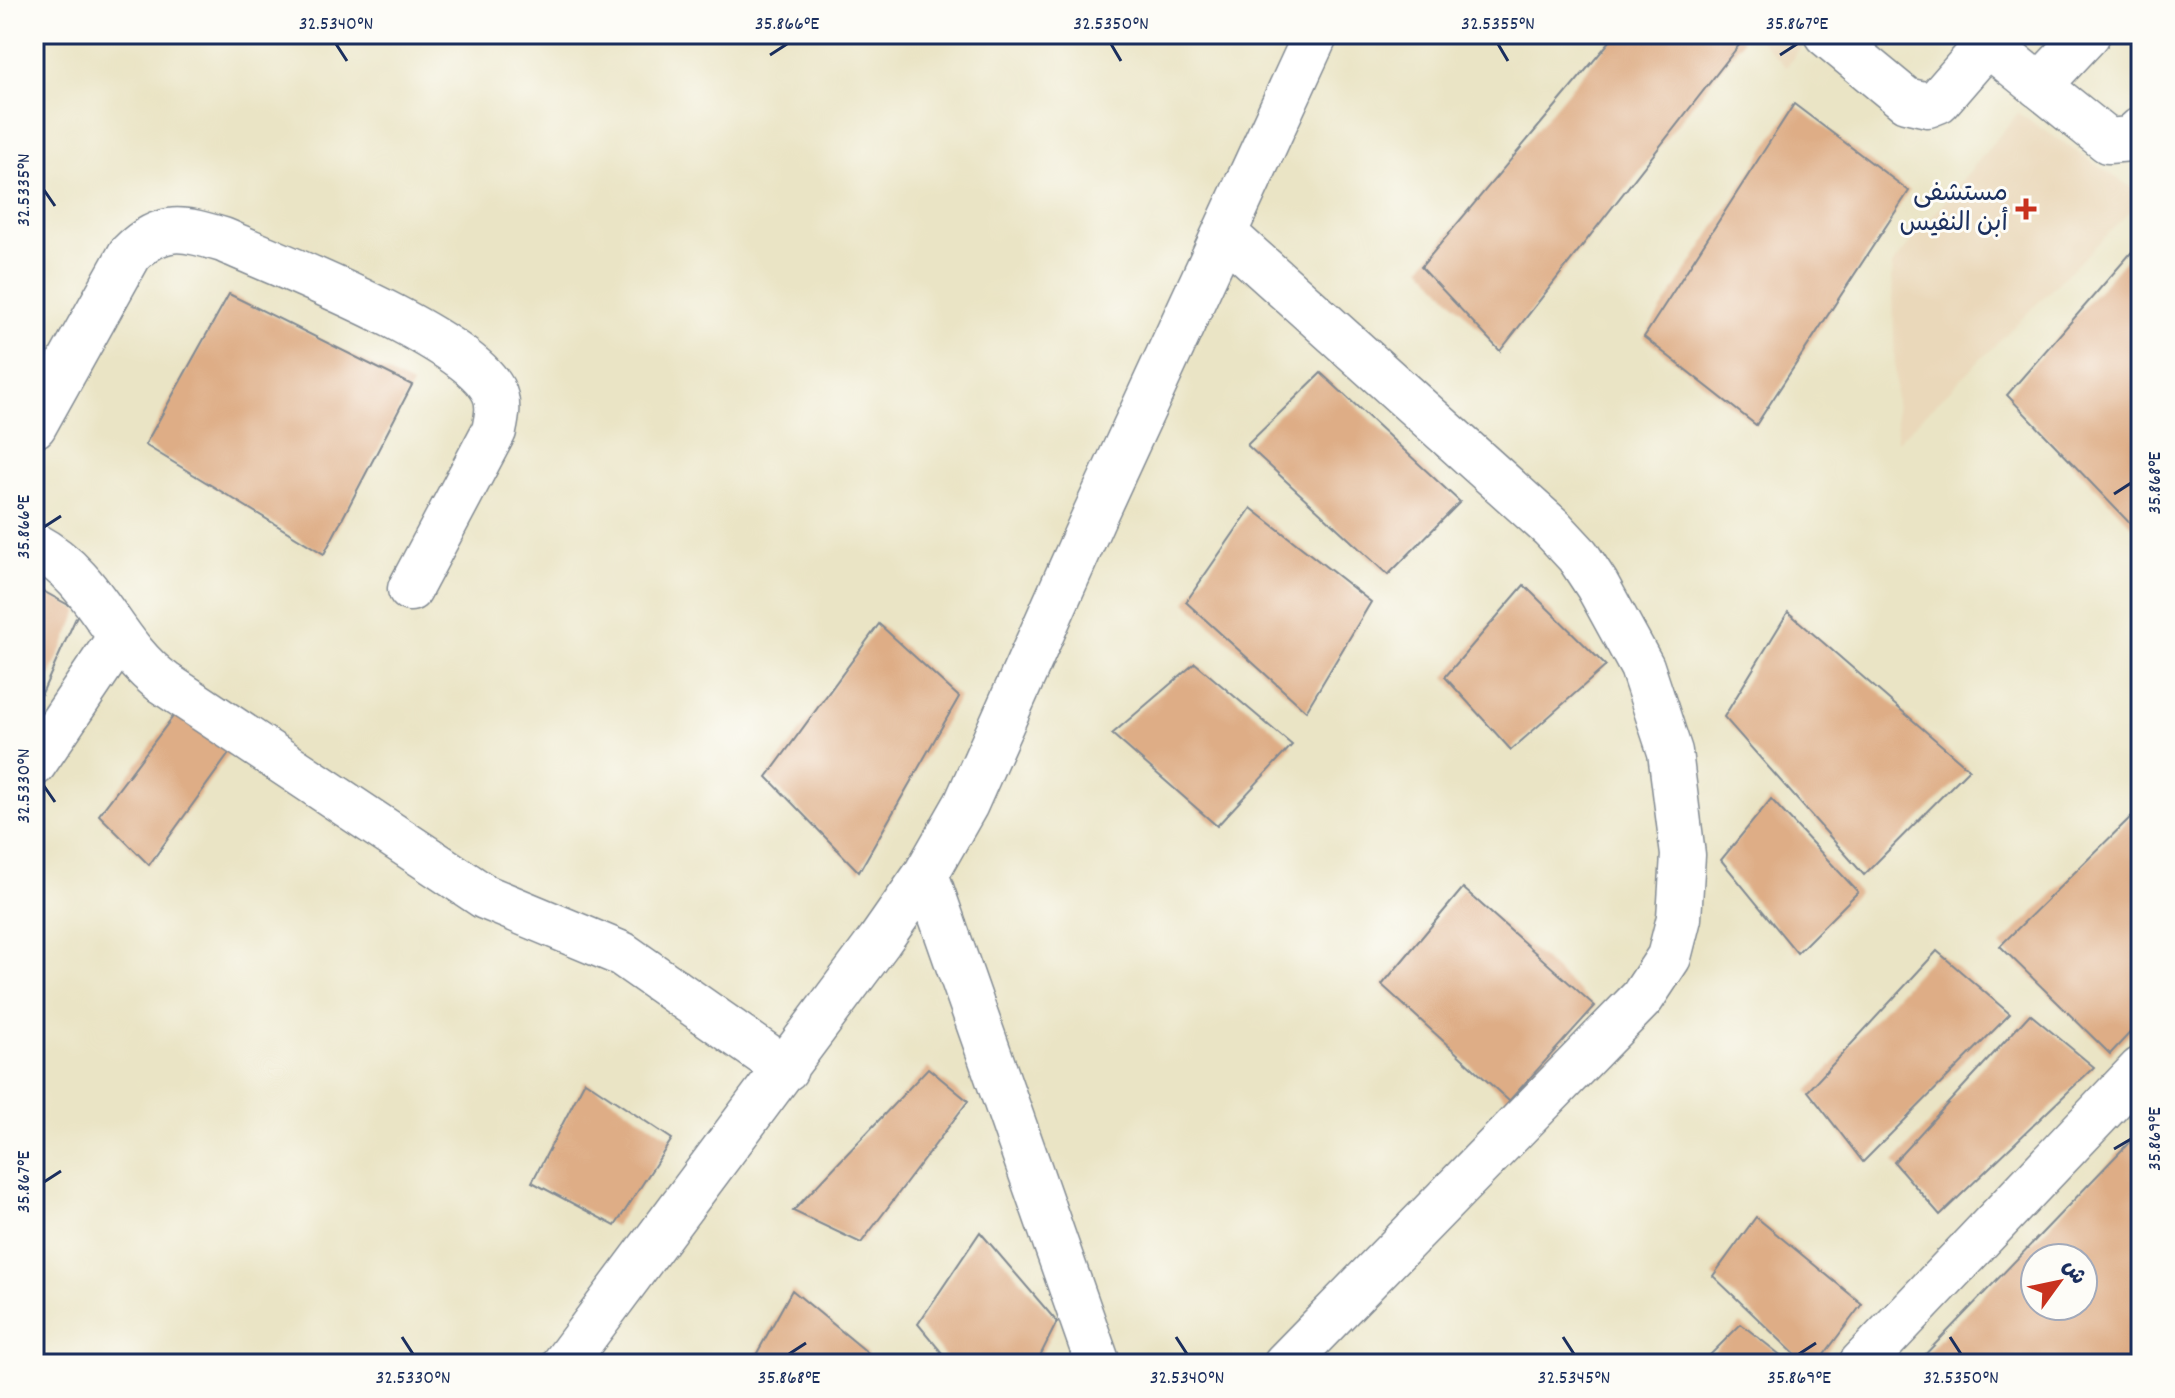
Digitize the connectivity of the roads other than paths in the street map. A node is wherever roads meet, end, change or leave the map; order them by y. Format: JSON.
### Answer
{"nodes":[{"id":1,"x":1316,"y":34,"type":"edge"},
{"id":2,"x":1826,"y":34,"type":"edge"},
{"id":3,"x":2088,"y":34,"type":"edge"},
{"id":4,"x":1986,"y":37,"type":"edge"},
{"id":5,"x":2039,"y":86,"type":"junction"},
{"id":6,"x":2141,"y":129,"type":"edge"},
{"id":7,"x":1225,"y":234,"type":"junction"},
{"id":8,"x":34,"y":426,"type":"edge"},
{"id":9,"x":34,"y":545,"type":"edge"},
{"id":10,"x":410,"y":589,"type":"dead end"},
{"id":11,"x":120,"y":637,"type":"junction"},
{"id":12,"x":34,"y":764,"type":"edge"},
{"id":13,"x":926,"y":874,"type":"junction"},
{"id":14,"x":786,"y":1069,"type":"junction"},
{"id":15,"x":2141,"y":1069,"type":"edge"},
{"id":16,"x":564,"y":1364,"type":"edge"},
{"id":17,"x":1098,"y":1364,"type":"edge"},
{"id":18,"x":1285,"y":1364,"type":"edge"},
{"id":19,"x":1861,"y":1364,"type":"edge"}],
"edges":[{"from":1,"to":7,"type":"street"},
{"from":2,"to":4,"type":"street"},
{"from":3,"to":5,"type":"street"},
{"from":4,"to":5,"type":"street"},
{"from":5,"to":6,"type":"street"},
{"from":7,"to":13,"type":"street"},
{"from":7,"to":18,"type":"street"},
{"from":8,"to":10,"type":"street"},
{"from":9,"to":11,"type":"street"},
{"from":11,"to":12,"type":"street"},
{"from":11,"to":14,"type":"street"},
{"from":13,"to":14,"type":"street"},
{"from":13,"to":17,"type":"street"},
{"from":14,"to":16,"type":"street"},
{"from":15,"to":19,"type":"street"}]}
